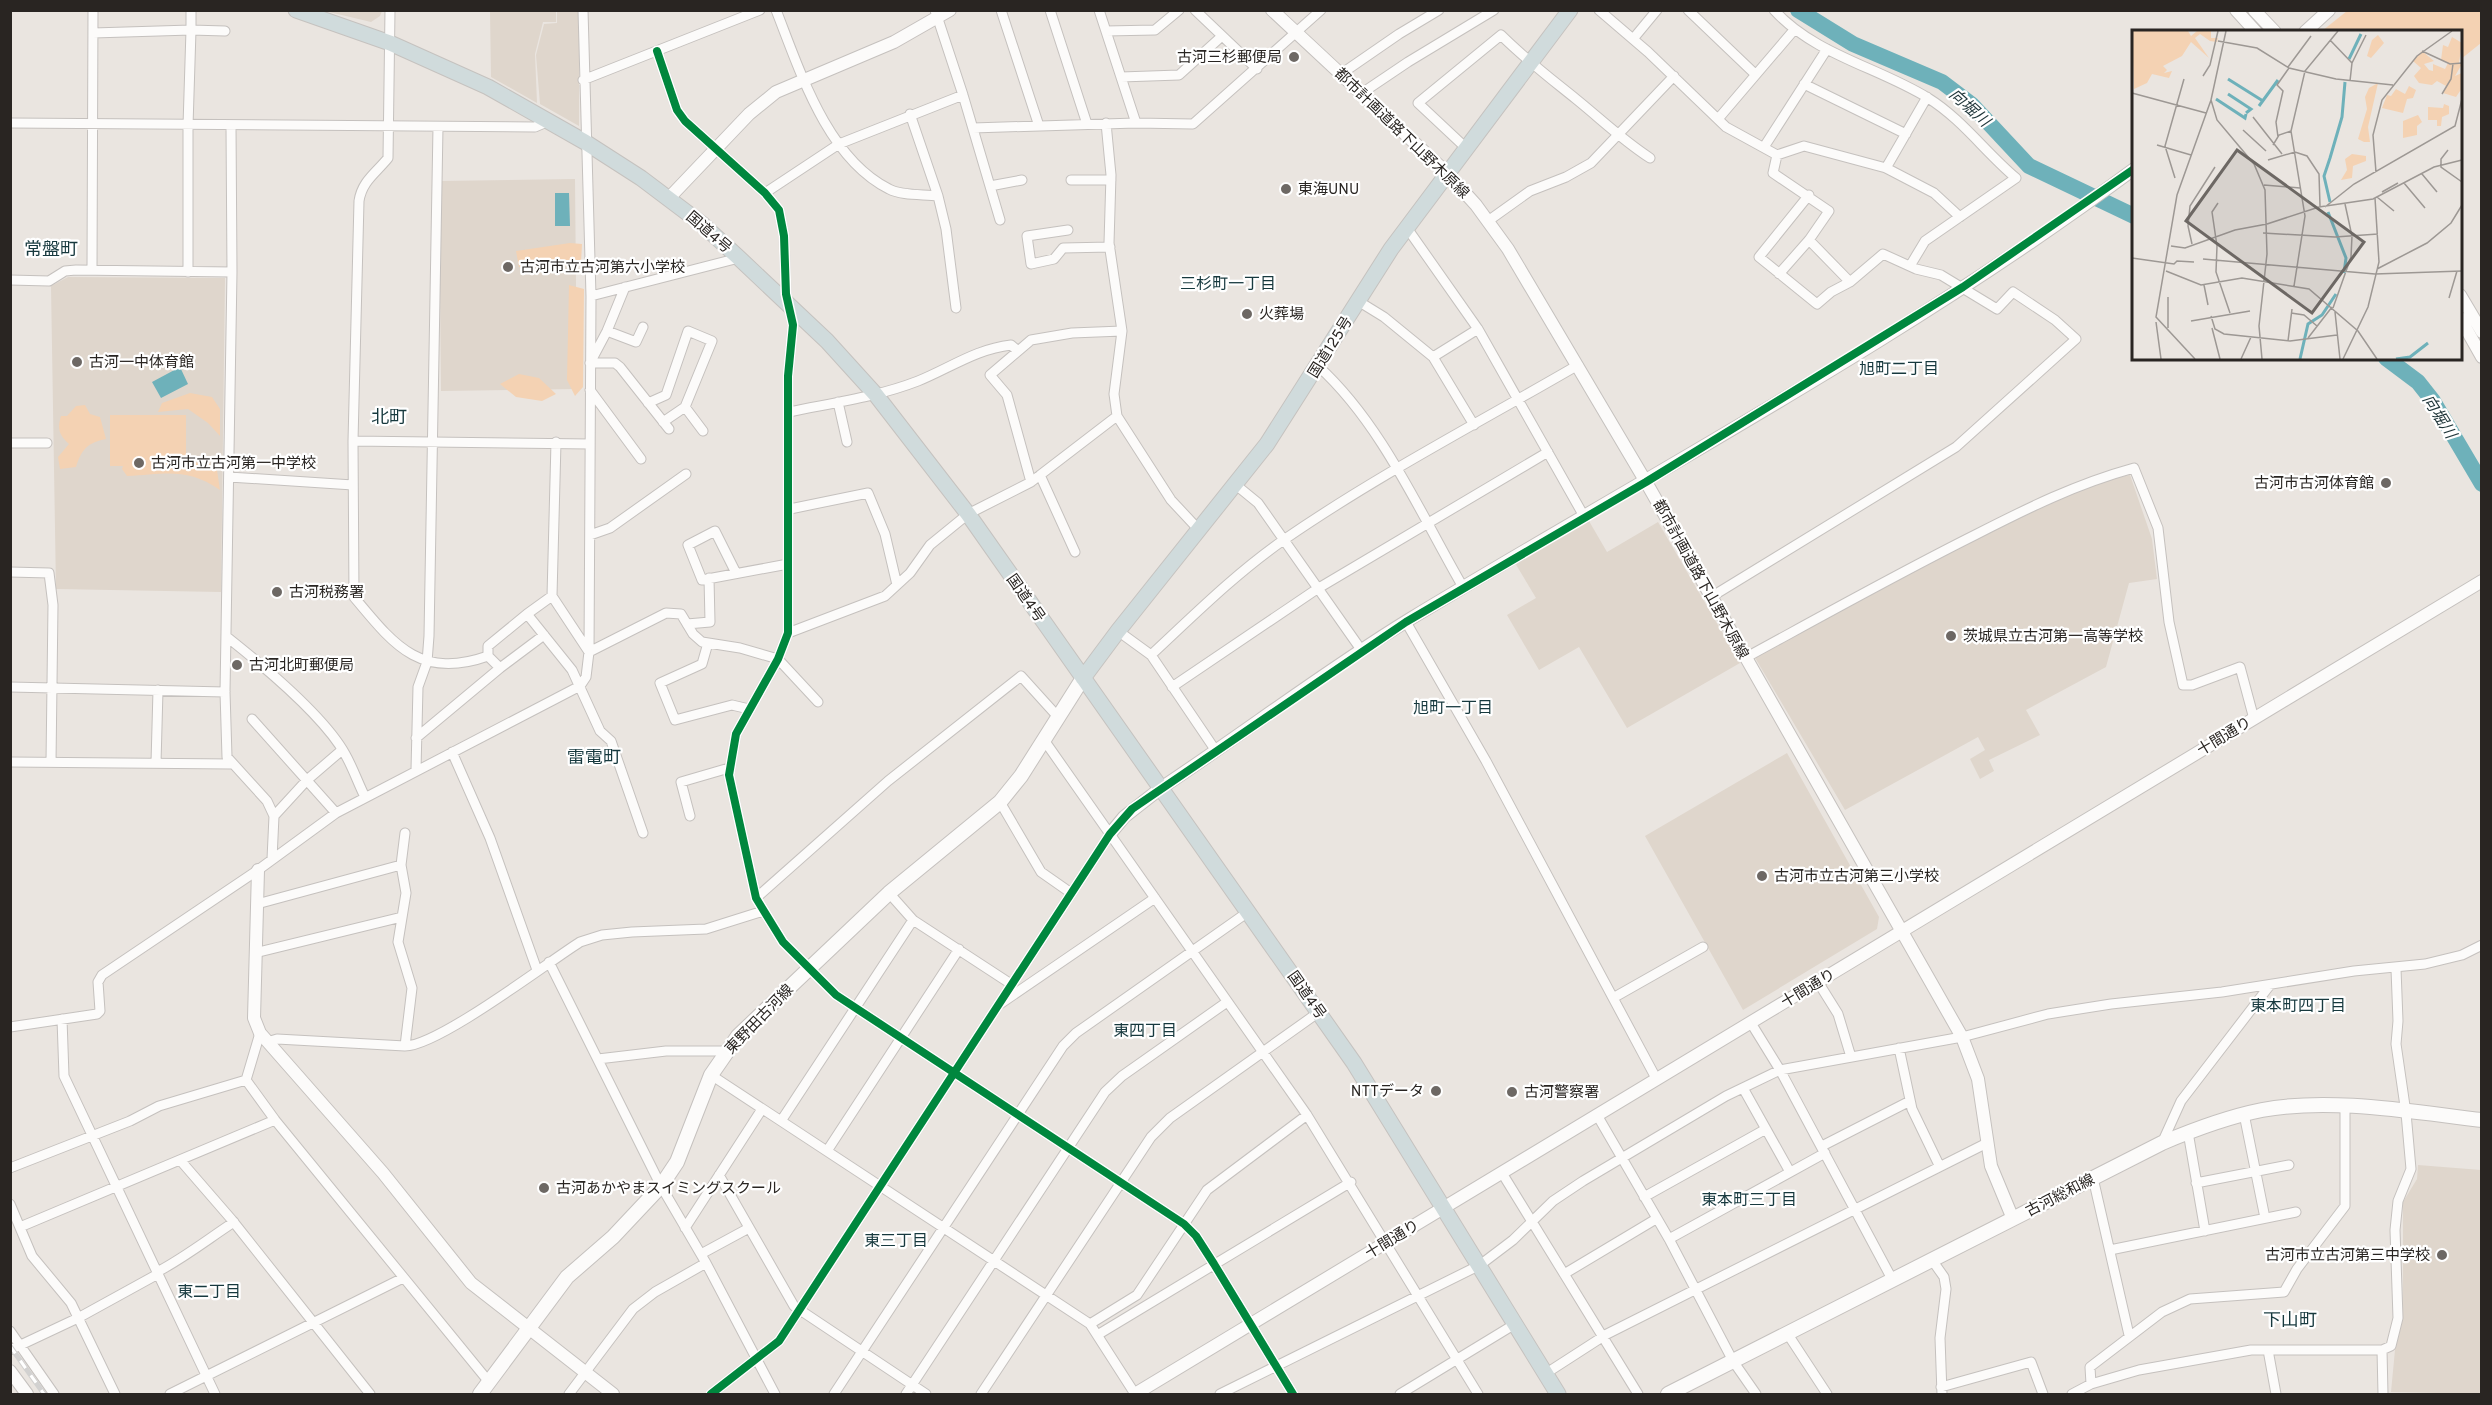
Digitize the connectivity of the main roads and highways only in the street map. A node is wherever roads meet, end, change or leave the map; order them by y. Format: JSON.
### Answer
{"nodes":[{"id":1,"x":296,"y":10,"type":"edge"},
{"id":2,"x":1570,"y":10,"type":"edge"},
{"id":3,"x":1083,"y":678,"type":"junction"},
{"id":4,"x":2481,"y":1120,"type":"edge"},
{"id":5,"x":480,"y":1395,"type":"edge"},
{"id":6,"x":1558,"y":1395,"type":"edge"},
{"id":7,"x":1668,"y":1395,"type":"edge"}],
"edges":[{"from":1,"to":3,"type":"highway","name":"国道4号"},
{"from":2,"to":3,"type":"highway","name":"国道125号"},
{"from":3,"to":5,"type":"main road","name":"東野田古河線"},
{"from":3,"to":6,"type":"highway","name":"国道4号"},
{"from":4,"to":7,"type":"main road","name":"古河総和線"}]}
